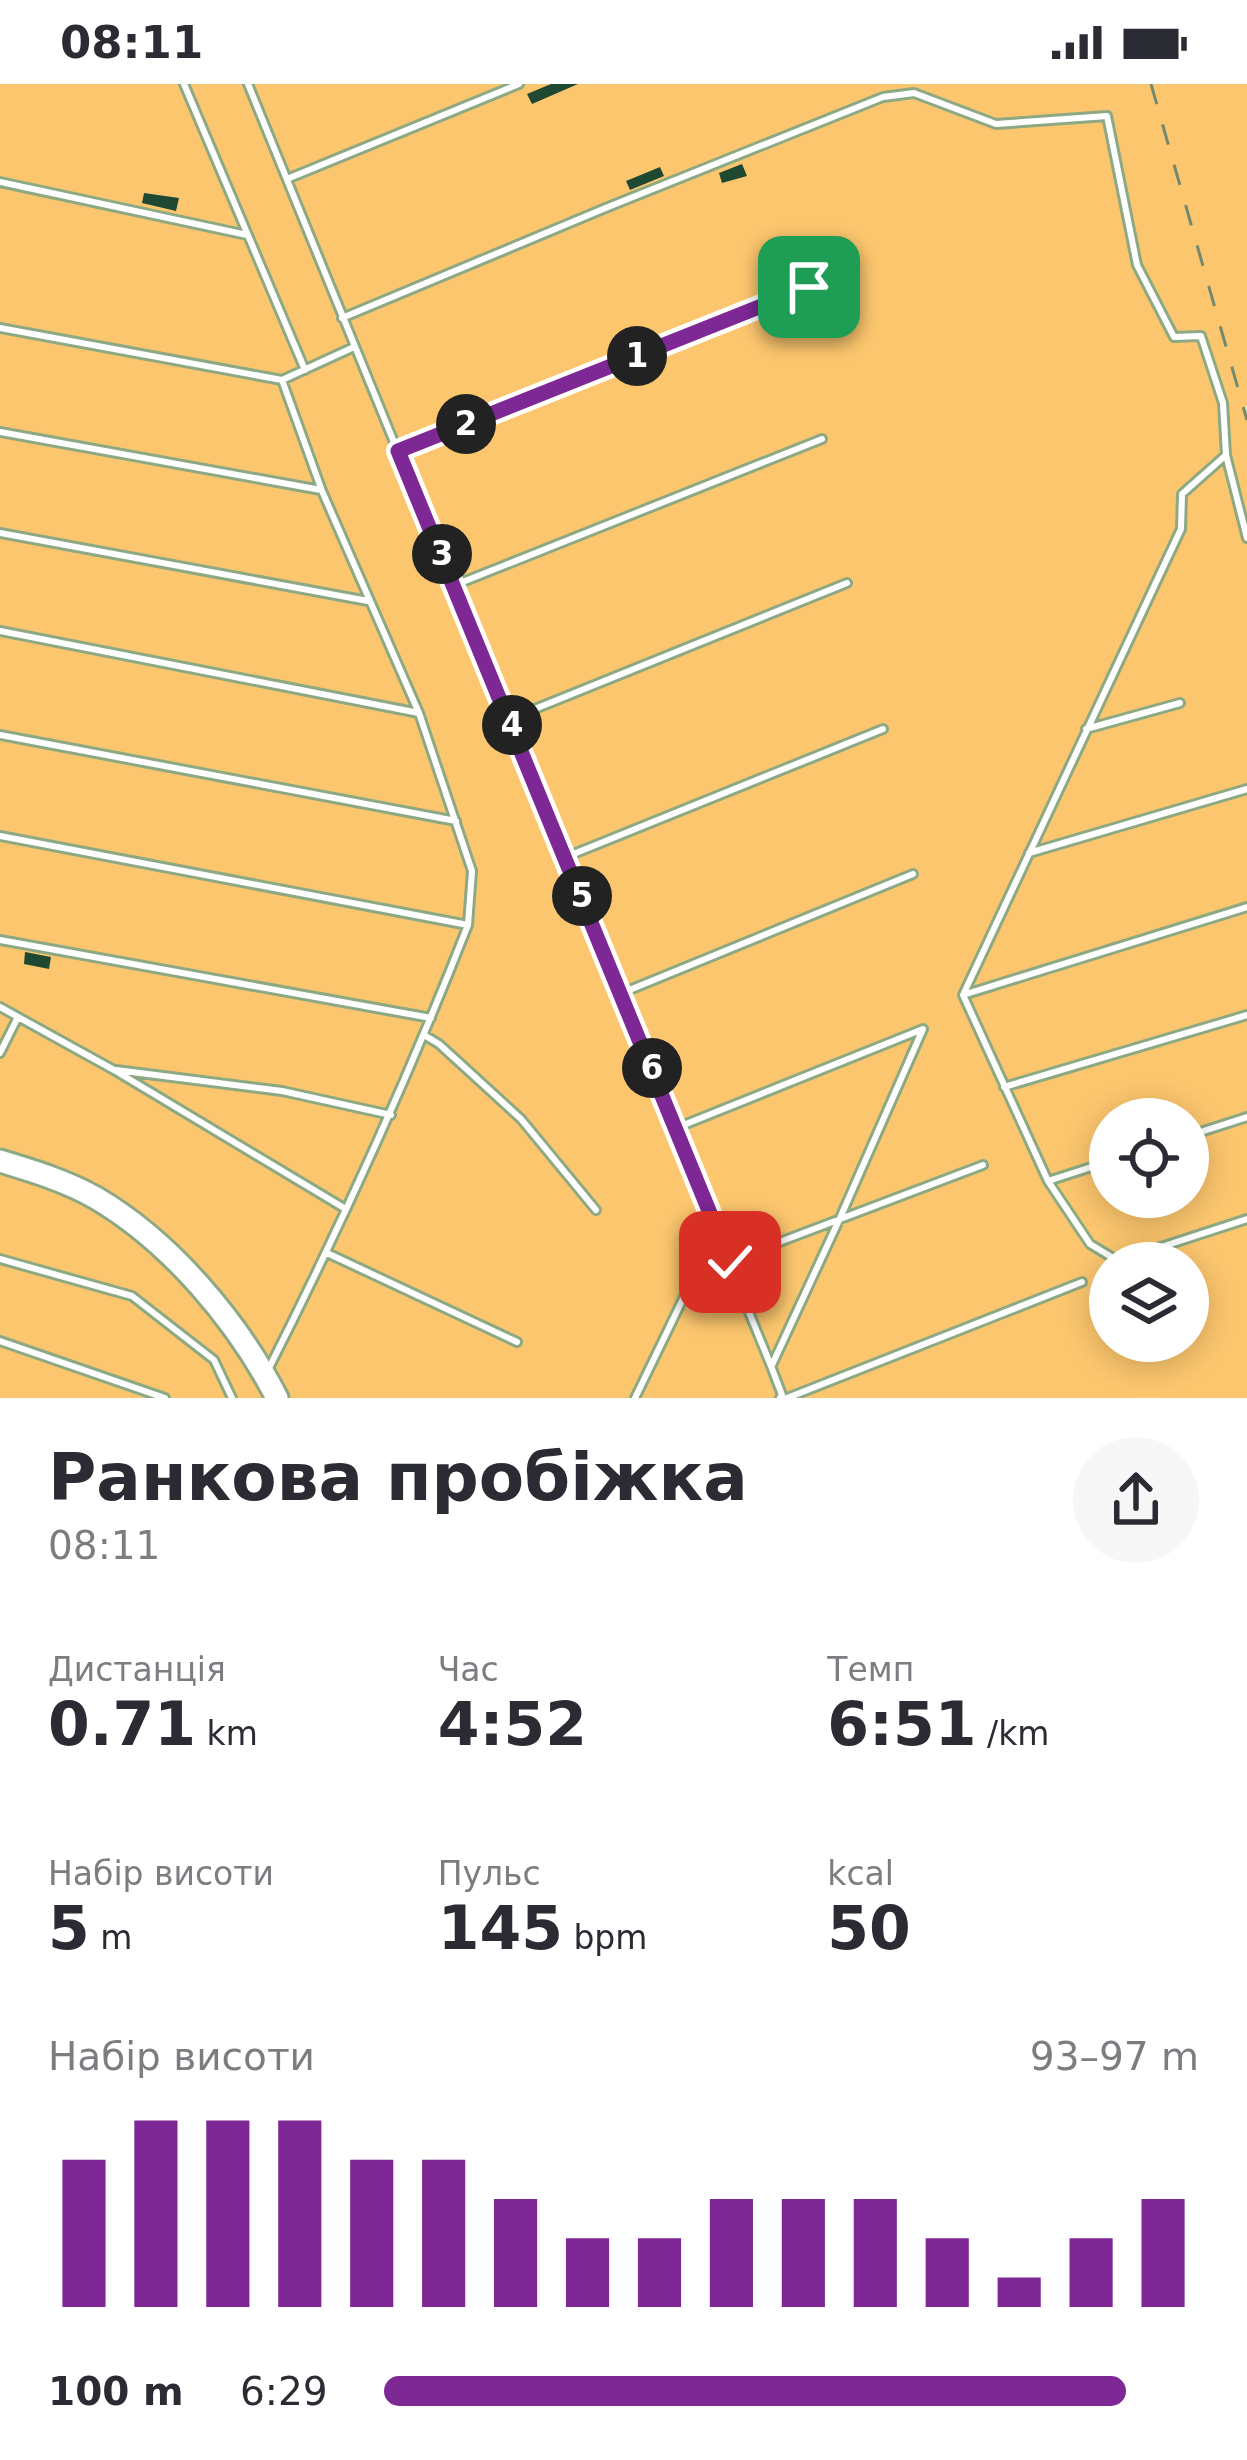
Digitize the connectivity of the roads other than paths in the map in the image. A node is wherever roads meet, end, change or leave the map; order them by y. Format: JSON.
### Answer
{"nodes":[{"id":1,"x":184,"y":84,"type":"edge"},
{"id":2,"x":248,"y":84,"type":"edge"},
{"id":3,"x":519,"y":84,"type":"edge"},
{"id":4,"x":286,"y":179,"type":"junction"},
{"id":5,"x":0,"y":182,"type":"edge"},
{"id":6,"x":248,"y":235,"type":"junction"},
{"id":7,"x":809,"y":287,"type":"dead end"},
{"id":8,"x":342,"y":318,"type":"junction"},
{"id":9,"x":0,"y":328,"type":"edge"},
{"id":10,"x":354,"y":347,"type":"junction"},
{"id":11,"x":304,"y":370,"type":"junction"},
{"id":12,"x":282,"y":380,"type":"junction"},
{"id":13,"x":0,"y":432,"type":"edge"},
{"id":14,"x":822,"y":440,"type":"dead end"},
{"id":15,"x":398,"y":451,"type":"junction"},
{"id":16,"x":1226,"y":455,"type":"junction"},
{"id":17,"x":322,"y":490,"type":"junction"},
{"id":18,"x":0,"y":533,"type":"edge"},
{"id":19,"x":1247,"y":538,"type":"edge"},
{"id":20,"x":847,"y":583,"type":"dead end"},
{"id":21,"x":454,"y":585,"type":"junction"},
{"id":22,"x":370,"y":601,"type":"junction"},
{"id":23,"x":0,"y":631,"type":"edge"},
{"id":24,"x":1180,"y":703,"type":"dead end"},
{"id":25,"x":419,"y":713,"type":"junction"},
{"id":26,"x":510,"y":719,"type":"junction"},
{"id":27,"x":883,"y":729,"type":"dead end"},
{"id":28,"x":1087,"y":729,"type":"junction"},
{"id":29,"x":0,"y":735,"type":"edge"},
{"id":30,"x":1247,"y":789,"type":"edge"},
{"id":31,"x":457,"y":821,"type":"junction"},
{"id":32,"x":0,"y":836,"type":"edge"},
{"id":33,"x":1029,"y":853,"type":"junction"},
{"id":34,"x":566,"y":857,"type":"junction"},
{"id":35,"x":913,"y":874,"type":"dead end"},
{"id":36,"x":1247,"y":908,"type":"edge"},
{"id":37,"x":468,"y":925,"type":"junction"},
{"id":38,"x":0,"y":940,"type":"edge"},
{"id":39,"x":622,"y":993,"type":"junction"},
{"id":40,"x":963,"y":995,"type":"junction"},
{"id":41,"x":0,"y":1007,"type":"edge"},
{"id":42,"x":1247,"y":1015,"type":"edge"},
{"id":43,"x":18,"y":1017,"type":"junction"},
{"id":44,"x":431,"y":1018,"type":"junction"},
{"id":45,"x":424,"y":1035,"type":"junction"},
{"id":46,"x":0,"y":1054,"type":"edge"},
{"id":47,"x":114,"y":1070,"type":"junction"},
{"id":48,"x":1004,"y":1087,"type":"junction"},
{"id":49,"x":391,"y":1115,"type":"junction"},
{"id":50,"x":1247,"y":1118,"type":"edge"},
{"id":51,"x":676,"y":1128,"type":"junction"},
{"id":52,"x":1209,"y":1130,"type":"edge"},
{"id":53,"x":0,"y":1161,"type":"edge"},
{"id":54,"x":983,"y":1165,"type":"dead end"},
{"id":55,"x":1089,"y":1168,"type":"edge"},
{"id":56,"x":1048,"y":1181,"type":"junction"},
{"id":57,"x":345,"y":1209,"type":"junction"},
{"id":58,"x":596,"y":1210,"type":"dead end"},
{"id":59,"x":840,"y":1218,"type":"junction"},
{"id":60,"x":1247,"y":1219,"type":"edge"},
{"id":61,"x":327,"y":1253,"type":"junction"},
{"id":62,"x":0,"y":1259,"type":"edge"},
{"id":63,"x":730,"y":1262,"type":"junction"},
{"id":64,"x":1082,"y":1282,"type":"dead end"},
{"id":65,"x":0,"y":1342,"type":"edge"},
{"id":66,"x":517,"y":1342,"type":"dead end"},
{"id":67,"x":771,"y":1366,"type":"junction"},
{"id":68,"x":265,"y":1375,"type":"junction"},
{"id":69,"x":783,"y":1397,"type":"edge"},
{"id":70,"x":165,"y":1398,"type":"edge"},
{"id":71,"x":232,"y":1398,"type":"edge"},
{"id":72,"x":277,"y":1398,"type":"edge"},
{"id":73,"x":635,"y":1398,"type":"edge"}],
"edges":[{"from":1,"to":6,"type":"lane"},
{"from":2,"to":4,"type":"lane"},
{"from":3,"to":4,"type":"lane"},
{"from":4,"to":8,"type":"lane"},
{"from":5,"to":6,"type":"lane"},
{"from":6,"to":11,"type":"lane"},
{"from":7,"to":15,"type":"lane"},
{"from":8,"to":10,"type":"lane"},
{"from":8,"to":16,"type":"lane"},
{"from":9,"to":12,"type":"lane"},
{"from":10,"to":11,"type":"lane"},
{"from":10,"to":15,"type":"lane"},
{"from":11,"to":12,"type":"lane"},
{"from":12,"to":17,"type":"lane"},
{"from":13,"to":17,"type":"lane"},
{"from":14,"to":21,"type":"lane"},
{"from":15,"to":21,"type":"lane"},
{"from":16,"to":19,"type":"lane"},
{"from":16,"to":28,"type":"lane"},
{"from":17,"to":22,"type":"lane"},
{"from":18,"to":22,"type":"lane"},
{"from":20,"to":26,"type":"lane"},
{"from":21,"to":26,"type":"lane"},
{"from":22,"to":25,"type":"lane"},
{"from":23,"to":25,"type":"lane"},
{"from":24,"to":28,"type":"lane"},
{"from":25,"to":31,"type":"lane"},
{"from":26,"to":34,"type":"lane"},
{"from":27,"to":34,"type":"lane"},
{"from":28,"to":33,"type":"lane"},
{"from":29,"to":31,"type":"lane"},
{"from":30,"to":33,"type":"lane"},
{"from":31,"to":37,"type":"lane"},
{"from":32,"to":37,"type":"lane"},
{"from":33,"to":40,"type":"lane"},
{"from":34,"to":39,"type":"lane"},
{"from":35,"to":39,"type":"lane"},
{"from":36,"to":40,"type":"lane"},
{"from":37,"to":44,"type":"lane"},
{"from":38,"to":44,"type":"lane"},
{"from":39,"to":51,"type":"lane"},
{"from":40,"to":48,"type":"lane"},
{"from":41,"to":43,"type":"lane"},
{"from":42,"to":48,"type":"lane"},
{"from":43,"to":46,"type":"lane"},
{"from":43,"to":47,"type":"lane"},
{"from":44,"to":45,"type":"lane"},
{"from":45,"to":49,"type":"lane"},
{"from":45,"to":58,"type":"lane"},
{"from":47,"to":49,"type":"lane"},
{"from":47,"to":57,"type":"lane"},
{"from":48,"to":56,"type":"lane"},
{"from":49,"to":57,"type":"lane"},
{"from":50,"to":52,"type":"lane"},
{"from":51,"to":59,"type":"lane"},
{"from":51,"to":63,"type":"lane"},
{"from":53,"to":68,"type":"main road"},
{"from":54,"to":59,"type":"lane"},
{"from":55,"to":56,"type":"lane"},
{"from":56,"to":60,"type":"lane"},
{"from":57,"to":61,"type":"lane"},
{"from":59,"to":63,"type":"lane"},
{"from":59,"to":67,"type":"lane"},
{"from":61,"to":66,"type":"lane"},
{"from":61,"to":68,"type":"lane"},
{"from":62,"to":71,"type":"lane"},
{"from":63,"to":67,"type":"lane"},
{"from":63,"to":73,"type":"lane"},
{"from":64,"to":69,"type":"lane"},
{"from":65,"to":70,"type":"lane"},
{"from":67,"to":69,"type":"lane"},
{"from":68,"to":72,"type":"main road"}]}
